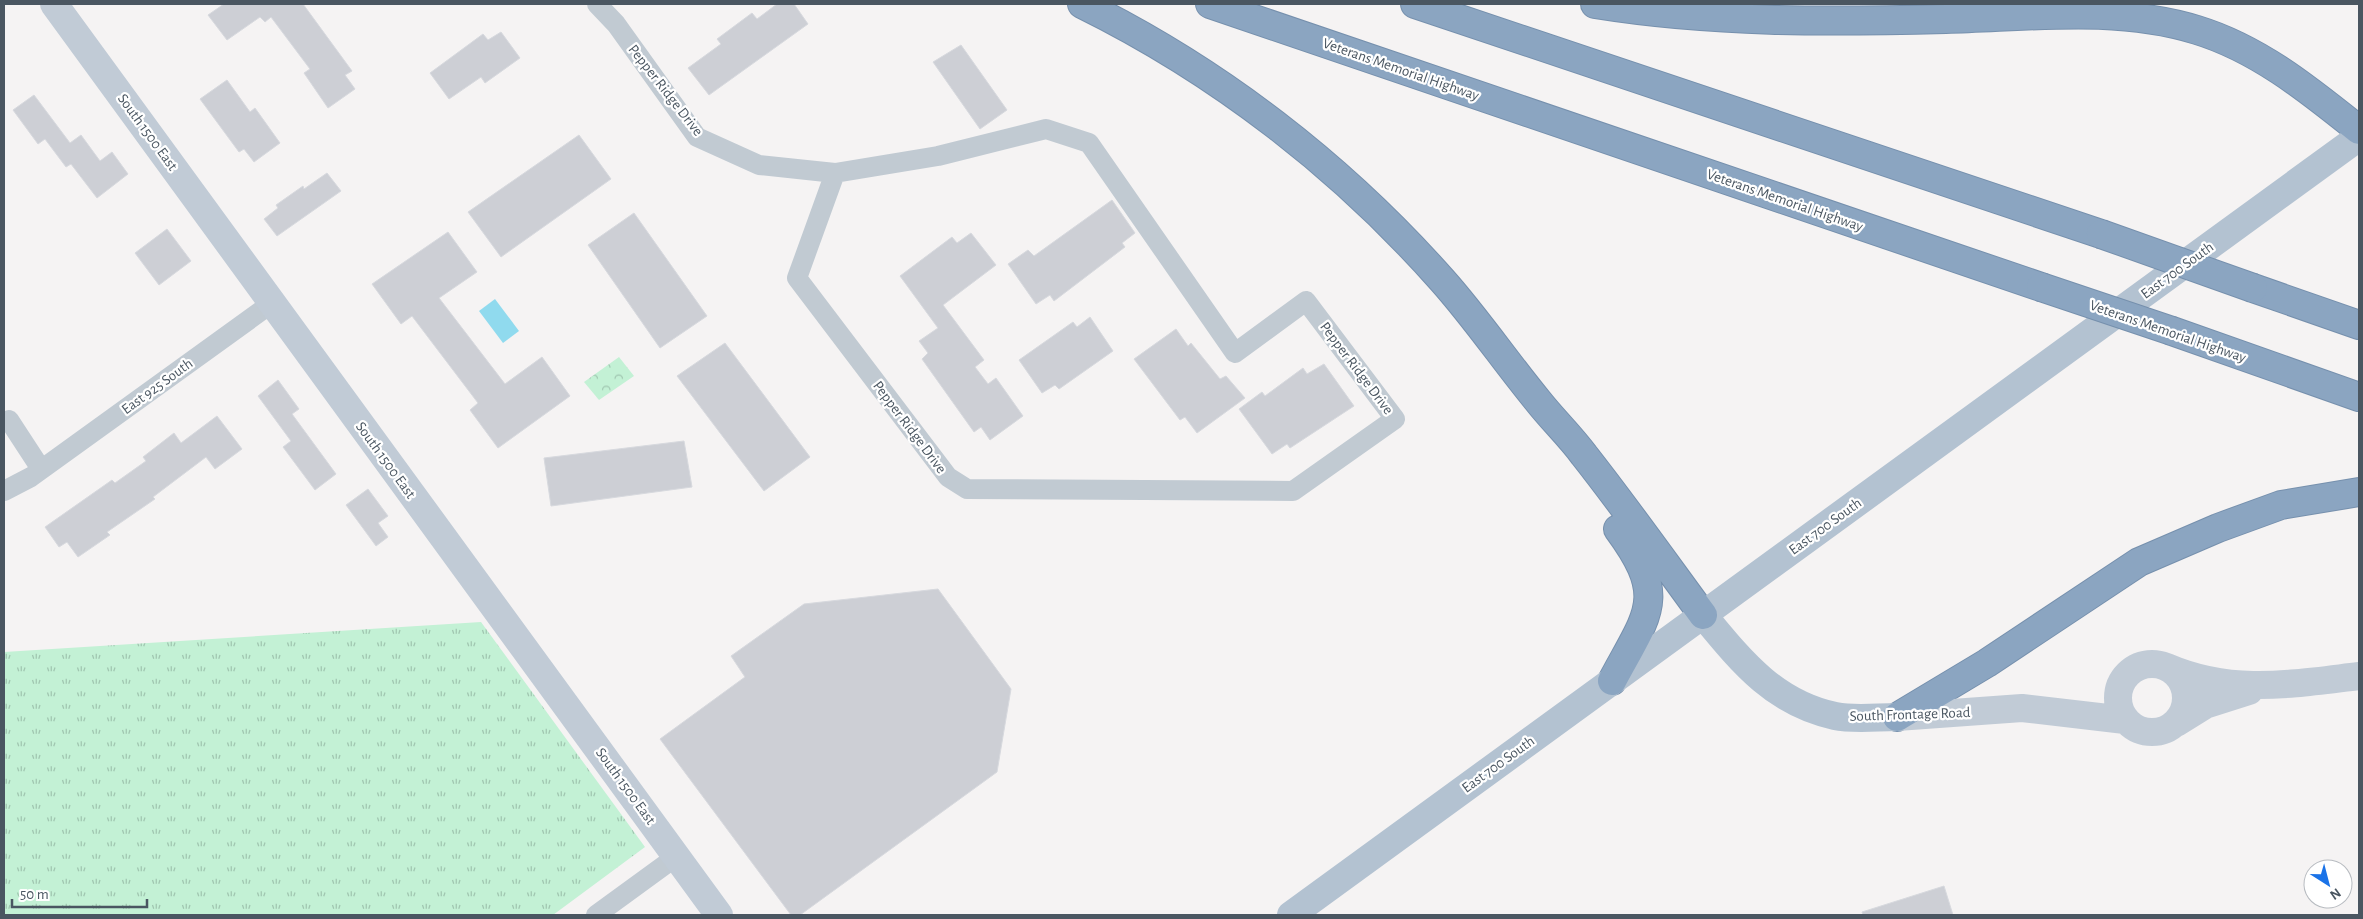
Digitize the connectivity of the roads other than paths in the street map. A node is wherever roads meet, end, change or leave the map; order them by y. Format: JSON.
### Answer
{"nodes":[{"id":1,"x":54,"y":4,"type":"edge"},
{"id":2,"x":598,"y":4,"type":"edge"},
{"id":3,"x":1082,"y":4,"type":"edge"},
{"id":4,"x":1210,"y":4,"type":"edge"},
{"id":5,"x":1415,"y":4,"type":"edge"},
{"id":6,"x":1595,"y":4,"type":"edge"},
{"id":7,"x":2359,"y":130,"type":"edge"},
{"id":8,"x":2359,"y":137,"type":"edge"},
{"id":9,"x":835,"y":173,"type":"junction"},
{"id":10,"x":272,"y":302,"type":"junction"},
{"id":11,"x":2359,"y":325,"type":"edge"},
{"id":12,"x":2359,"y":397,"type":"edge"},
{"id":13,"x":1538,"y":401,"type":"junction"},
{"id":14,"x":9,"y":420,"type":"dead end"},
{"id":15,"x":42,"y":469,"type":"junction"},
{"id":16,"x":4,"y":491,"type":"edge"},
{"id":17,"x":2359,"y":492,"type":"edge"},
{"id":18,"x":1703,"y":615,"type":"junction"},
{"id":19,"x":2166,"y":667,"type":"junction"},
{"id":20,"x":2359,"y":676,"type":"edge"},
{"id":21,"x":1612,"y":681,"type":"junction"},
{"id":22,"x":2265,"y":686,"type":"junction"},
{"id":23,"x":1897,"y":717,"type":"junction"},
{"id":24,"x":2125,"y":720,"type":"junction"},
{"id":25,"x":2176,"y":723,"type":"junction"},
{"id":26,"x":677,"y":856,"type":"junction"},
{"id":27,"x":596,"y":915,"type":"edge"},
{"id":28,"x":719,"y":915,"type":"edge"},
{"id":29,"x":1291,"y":915,"type":"edge"}],
"edges":[{"from":1,"to":10,"type":"street","name":"South 1500 East"},
{"from":2,"to":9,"type":"street","name":"Pepper Ridge Drive"},
{"from":3,"to":13,"type":"highway"},
{"from":4,"to":12,"type":"highway","name":"Veterans Memorial Highway","bridge":true},
{"from":5,"to":11,"type":"highway","bridge":true},
{"from":6,"to":7,"type":"highway"},
{"from":8,"to":18,"type":"main road","name":"East 700 South"},
{"from":9,"to":9,"type":"street","name":"Pepper Ridge Drive"},
{"from":10,"to":15,"type":"street","name":"East 925 South"},
{"from":10,"to":26,"type":"street","name":"South 1500 East"},
{"from":13,"to":18,"type":"highway"},
{"from":13,"to":21,"type":"highway"},
{"from":14,"to":15,"type":"street"},
{"from":15,"to":16,"type":"street","name":"East 925 South"},
{"from":17,"to":23,"type":"highway"},
{"from":18,"to":21,"type":"main road","name":"East 700 South"},
{"from":18,"to":23,"type":"main road","name":"South Frontage Road"},
{"from":19,"to":22,"type":"street","name":"South Frontage Road"},
{"from":19,"to":24,"type":"street","name":"South Frontage Road"},
{"from":19,"to":25,"type":"street"},
{"from":20,"to":22,"type":"street","name":"South Frontage Road"},
{"from":21,"to":29,"type":"main road","name":"East 700 South"},
{"from":22,"to":25,"type":"street","name":"South Frontage Road"},
{"from":23,"to":24,"type":"street","name":"South Frontage Road"},
{"from":24,"to":25,"type":"street","name":"South Frontage Road"},
{"from":26,"to":27,"type":"street"},
{"from":26,"to":28,"type":"street","name":"South 1500 East"}]}
